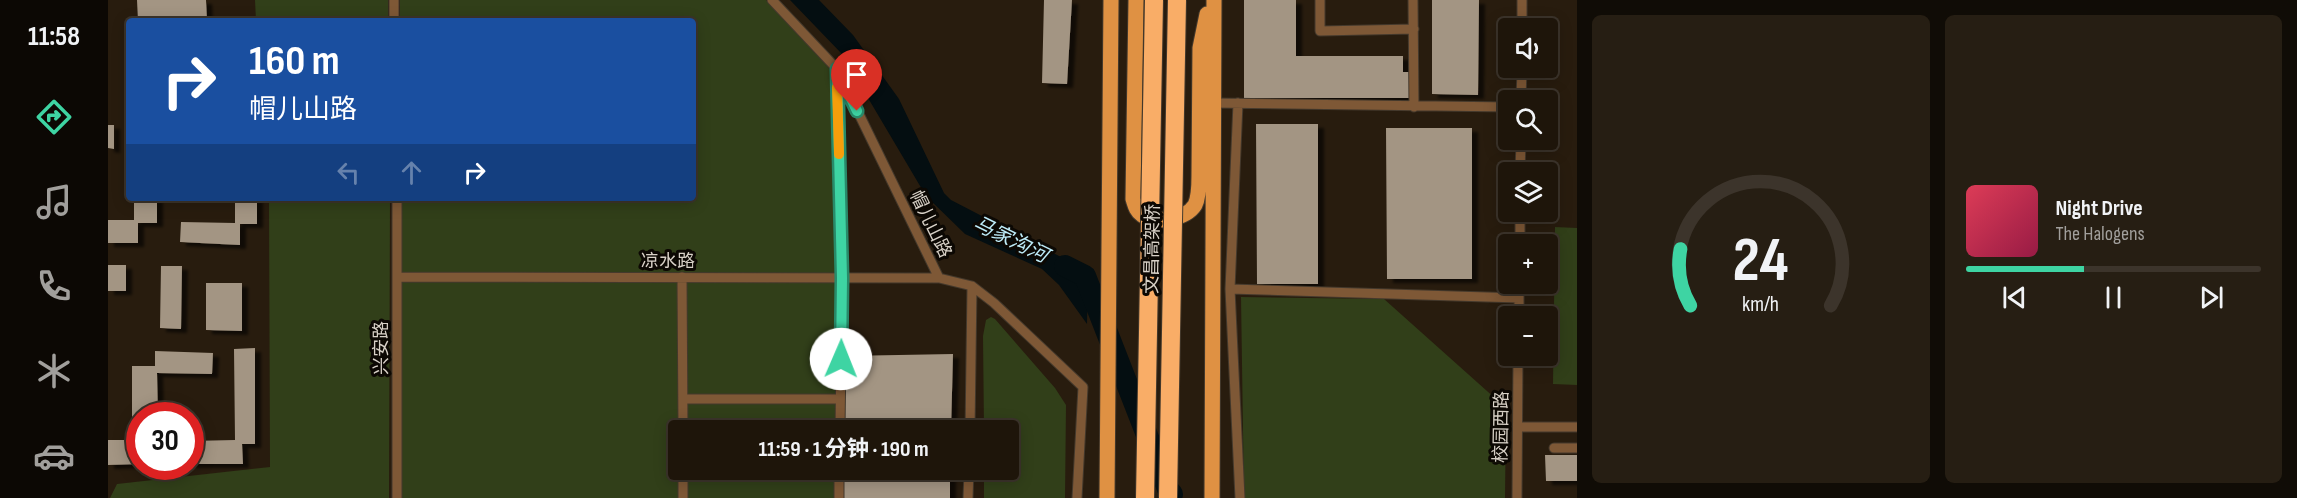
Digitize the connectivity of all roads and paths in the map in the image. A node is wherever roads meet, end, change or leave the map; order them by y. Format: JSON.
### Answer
{"nodes":[{"id":1,"x":394,"y":0,"type":"edge"},
{"id":2,"x":772,"y":0,"type":"edge"},
{"id":3,"x":1112,"y":0,"type":"edge"},
{"id":4,"x":1136,"y":0,"type":"edge"},
{"id":5,"x":1154,"y":0,"type":"edge"},
{"id":6,"x":1177,"y":0,"type":"edge"},
{"id":7,"x":1212,"y":0,"type":"edge"},
{"id":8,"x":1320,"y":0,"type":"edge"},
{"id":9,"x":1413,"y":0,"type":"edge"},
{"id":10,"x":1522,"y":0,"type":"edge"},
{"id":11,"x":394,"y":18,"type":"edge"},
{"id":12,"x":1522,"y":18,"type":"edge"},
{"id":13,"x":1414,"y":29,"type":"junction"},
{"id":14,"x":837,"y":69,"type":"junction"},
{"id":15,"x":1213,"y":103,"type":"junction"},
{"id":16,"x":1238,"y":103,"type":"junction"},
{"id":17,"x":1414,"y":107,"type":"junction"},
{"id":18,"x":1498,"y":107,"type":"edge"},
{"id":19,"x":397,"y":201,"type":"edge"},
{"id":20,"x":398,"y":277,"type":"junction"},
{"id":21,"x":682,"y":277,"type":"junction"},
{"id":22,"x":842,"y":278,"type":"junction"},
{"id":23,"x":939,"y":278,"type":"junction"},
{"id":24,"x":972,"y":286,"type":"junction"},
{"id":25,"x":1230,"y":289,"type":"junction"},
{"id":26,"x":1519,"y":294,"type":"edge"},
{"id":27,"x":1519,"y":298,"type":"junction"},
{"id":28,"x":1519,"y":306,"type":"edge"},
{"id":29,"x":1518,"y":366,"type":"edge"},
{"id":30,"x":683,"y":399,"type":"junction"},
{"id":31,"x":840,"y":399,"type":"junction"},
{"id":32,"x":683,"y":420,"type":"edge"},
{"id":33,"x":840,"y":420,"type":"edge"},
{"id":34,"x":970,"y":420,"type":"edge"},
{"id":35,"x":1518,"y":427,"type":"junction"},
{"id":36,"x":1577,"y":427,"type":"edge"},
{"id":37,"x":1554,"y":448,"type":"dead end"},
{"id":38,"x":1577,"y":448,"type":"edge"},
{"id":39,"x":683,"y":480,"type":"edge"},
{"id":40,"x":839,"y":480,"type":"edge"},
{"id":41,"x":969,"y":480,"type":"edge"},
{"id":42,"x":397,"y":498,"type":"edge"},
{"id":43,"x":683,"y":498,"type":"edge"},
{"id":44,"x":839,"y":498,"type":"edge"},
{"id":45,"x":968,"y":498,"type":"edge"},
{"id":46,"x":1077,"y":498,"type":"edge"},
{"id":47,"x":1107,"y":498,"type":"edge"},
{"id":48,"x":1145,"y":498,"type":"edge"},
{"id":49,"x":1168,"y":498,"type":"edge"},
{"id":50,"x":1212,"y":498,"type":"edge"},
{"id":51,"x":1240,"y":498,"type":"edge"},
{"id":52,"x":1517,"y":498,"type":"edge"}],
"edges":[{"from":1,"to":11,"type":"street"},
{"from":2,"to":14,"type":"street","name":"帽儿山路"},
{"from":3,"to":47,"type":"main road"},
{"from":4,"to":7,"type":"main road"},
{"from":5,"to":48,"type":"highway","name":"文昌高架桥","bridge":true},
{"from":6,"to":49,"type":"highway","name":"文昌高架桥","bridge":true},
{"from":7,"to":15,"type":"main road"},
{"from":8,"to":13,"type":"street"},
{"from":9,"to":13,"type":"street"},
{"from":10,"to":12,"type":"street"},
{"from":13,"to":17,"type":"street"},
{"from":14,"to":22,"type":"street"},
{"from":14,"to":23,"type":"street","name":"帽儿山路"},
{"from":15,"to":16,"type":"street"},
{"from":15,"to":50,"type":"main road"},
{"from":16,"to":17,"type":"street"},
{"from":16,"to":25,"type":"street"},
{"from":17,"to":18,"type":"street"},
{"from":19,"to":20,"type":"street","name":"兴安路"},
{"from":20,"to":21,"type":"street","name":"凉水路"},
{"from":20,"to":42,"type":"street","name":"兴安路"},
{"from":21,"to":22,"type":"street","name":"凉水路"},
{"from":21,"to":30,"type":"street"},
{"from":22,"to":23,"type":"street","name":"凉水路"},
{"from":22,"to":31,"type":"street"},
{"from":23,"to":24,"type":"street","name":"帽儿山路"},
{"from":24,"to":34,"type":"street"},
{"from":24,"to":46,"type":"street","name":"帽儿山路"},
{"from":25,"to":27,"type":"street"},
{"from":25,"to":51,"type":"street"},
{"from":26,"to":27,"type":"street"},
{"from":27,"to":28,"type":"street"},
{"from":29,"to":35,"type":"street","name":"校园西路"},
{"from":30,"to":31,"type":"street"},
{"from":30,"to":32,"type":"street"},
{"from":31,"to":33,"type":"street"},
{"from":35,"to":36,"type":"street"},
{"from":35,"to":52,"type":"street","name":"校园西路"},
{"from":37,"to":38,"type":"street"},
{"from":39,"to":43,"type":"street"},
{"from":40,"to":44,"type":"street"},
{"from":41,"to":45,"type":"street"}]}
